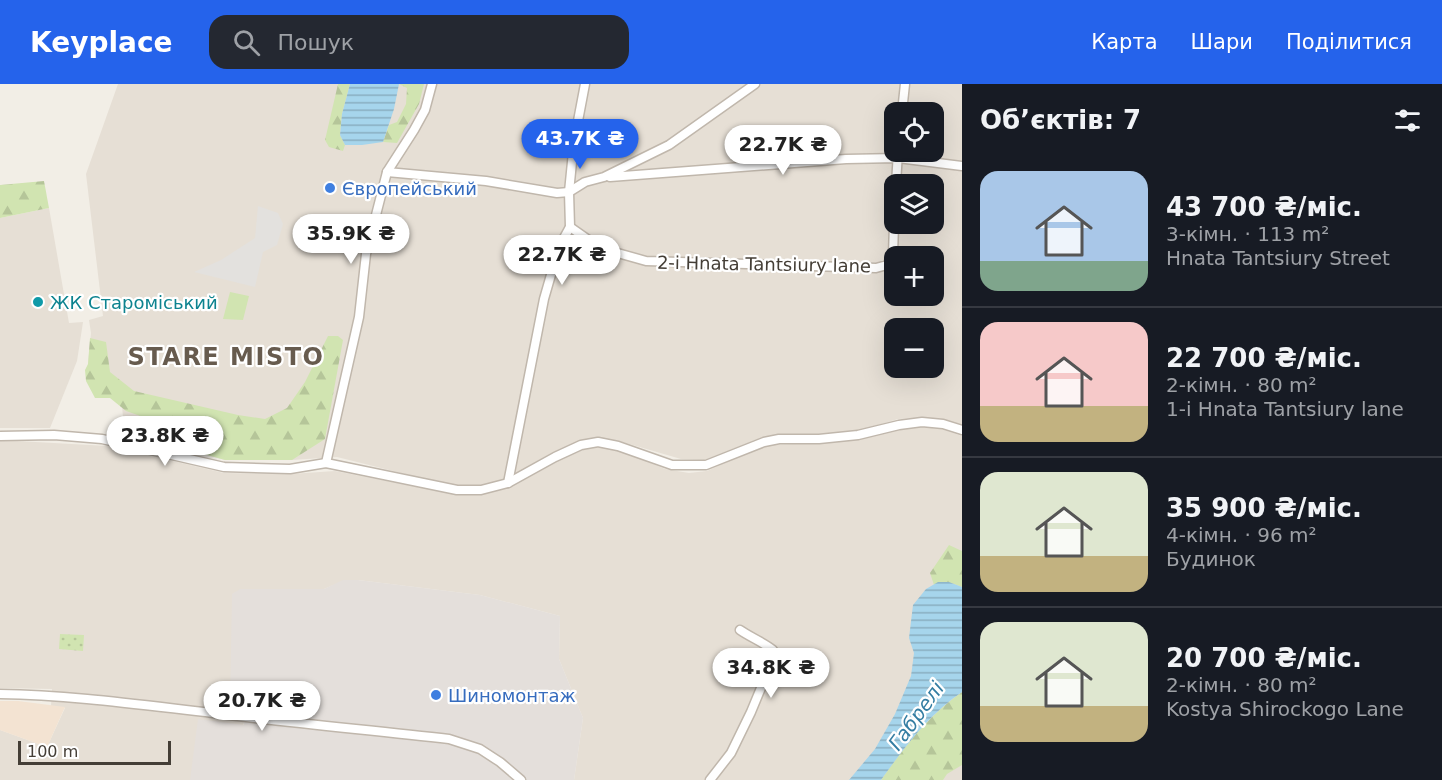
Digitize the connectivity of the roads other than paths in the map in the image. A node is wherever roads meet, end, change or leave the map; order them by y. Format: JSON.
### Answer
{"nodes":[{"id":1,"x":432,"y":84,"type":"edge"},
{"id":2,"x":583,"y":84,"type":"edge"},
{"id":3,"x":755,"y":84,"type":"edge"},
{"id":4,"x":905,"y":84,"type":"edge"},
{"id":5,"x":903,"y":102,"type":"edge"},
{"id":6,"x":884,"y":156,"type":"edge"},
{"id":7,"x":939,"y":162,"type":"edge"},
{"id":8,"x":962,"y":166,"type":"edge"},
{"id":9,"x":387,"y":172,"type":"junction"},
{"id":10,"x":604,"y":177,"type":"junction"},
{"id":11,"x":569,"y":192,"type":"junction"},
{"id":12,"x":570,"y":227,"type":"junction"},
{"id":13,"x":893,"y":234,"type":"edge"},
{"id":14,"x":962,"y":430,"type":"edge"},
{"id":15,"x":0,"y":436,"type":"edge"},
{"id":16,"x":326,"y":463,"type":"junction"},
{"id":17,"x":508,"y":483,"type":"junction"},
{"id":18,"x":740,"y":630,"type":"dead end"},
{"id":19,"x":0,"y":694,"type":"edge"},
{"id":20,"x":521,"y":780,"type":"edge"},
{"id":21,"x":710,"y":780,"type":"edge"}],
"edges":[{"from":1,"to":9,"type":"street"},
{"from":2,"to":11,"type":"street"},
{"from":3,"to":10,"type":"street"},
{"from":4,"to":5,"type":"street"},
{"from":6,"to":10,"type":"street"},
{"from":7,"to":8,"type":"street"},
{"from":9,"to":11,"type":"street"},
{"from":9,"to":16,"type":"street"},
{"from":10,"to":11,"type":"street"},
{"from":11,"to":12,"type":"street"},
{"from":12,"to":13,"type":"street","name":"2-i Hnata Tantsiury lane"},
{"from":12,"to":17,"type":"street"},
{"from":14,"to":17,"type":"street"},
{"from":15,"to":16,"type":"street"},
{"from":16,"to":17,"type":"street"},
{"from":18,"to":21,"type":"street"},
{"from":19,"to":20,"type":"street"}]}
